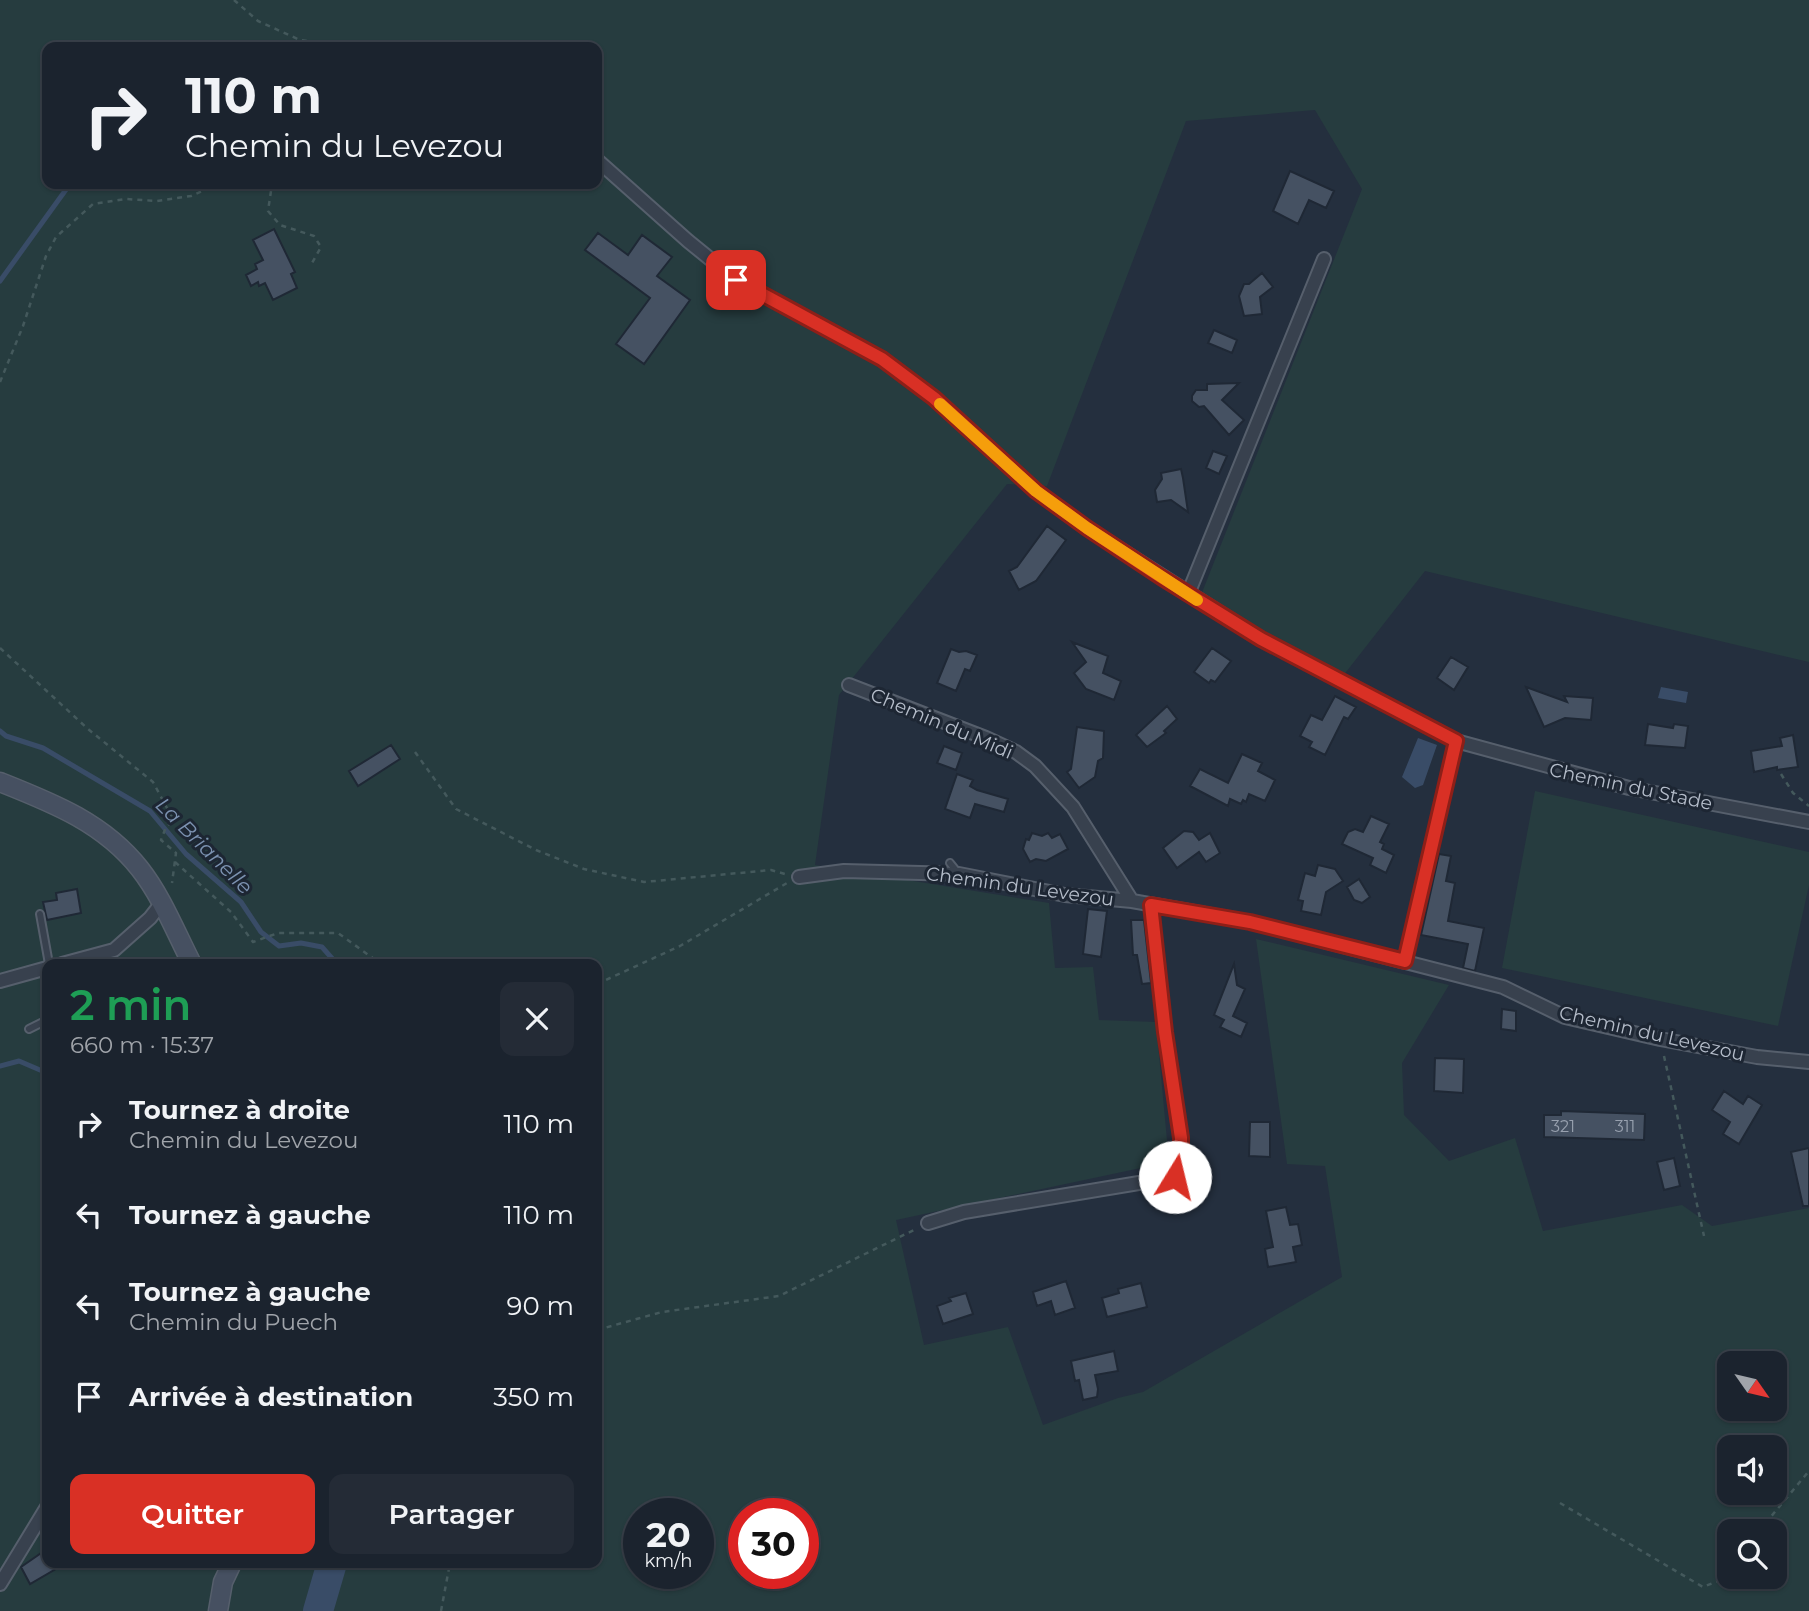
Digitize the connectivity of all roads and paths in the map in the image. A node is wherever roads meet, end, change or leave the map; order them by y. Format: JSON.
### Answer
{"nodes":[{"id":1,"x":234,"y":0,"type":"edge"},
{"id":2,"x":316,"y":42,"type":"edge"},
{"id":3,"x":602,"y":164,"type":"edge"},
{"id":4,"x":207,"y":189,"type":"edge"},
{"id":5,"x":273,"y":189,"type":"edge"},
{"id":6,"x":1324,"y":258,"type":"dead end"},
{"id":7,"x":312,"y":263,"type":"dead end"},
{"id":8,"x":0,"y":382,"type":"edge"},
{"id":9,"x":1188,"y":594,"type":"junction"},
{"id":10,"x":0,"y":648,"type":"edge"},
{"id":11,"x":849,"y":685,"type":"dead end"},
{"id":12,"x":1456,"y":741,"type":"junction"},
{"id":13,"x":415,"y":752,"type":"dead end"},
{"id":14,"x":1781,"y":774,"type":"dead end"},
{"id":15,"x":0,"y":782,"type":"edge"},
{"id":16,"x":1809,"y":806,"type":"edge"},
{"id":17,"x":1809,"y":822,"type":"edge"},
{"id":18,"x":950,"y":863,"type":"dead end"},
{"id":19,"x":959,"y":874,"type":"junction"},
{"id":20,"x":799,"y":877,"type":"junction"},
{"id":21,"x":1132,"y":901,"type":"junction"},
{"id":22,"x":161,"y":904,"type":"junction"},
{"id":23,"x":1151,"y":905,"type":"junction"},
{"id":24,"x":40,"y":914,"type":"dead end"},
{"id":25,"x":47,"y":959,"type":"edge"},
{"id":26,"x":81,"y":959,"type":"edge"},
{"id":27,"x":189,"y":959,"type":"edge"},
{"id":28,"x":374,"y":959,"type":"edge"},
{"id":29,"x":1405,"y":961,"type":"junction"},
{"id":30,"x":42,"y":968,"type":"edge"},
{"id":31,"x":0,"y":981,"type":"edge"},
{"id":32,"x":602,"y":982,"type":"edge"},
{"id":33,"x":42,"y":1022,"type":"edge"},
{"id":34,"x":29,"y":1029,"type":"dead end"},
{"id":35,"x":1660,"y":1039,"type":"junction"},
{"id":36,"x":1809,"y":1062,"type":"edge"},
{"id":37,"x":929,"y":1223,"type":"joint"},
{"id":38,"x":1704,"y":1236,"type":"dead end"},
{"id":39,"x":602,"y":1329,"type":"edge"},
{"id":40,"x":1809,"y":1471,"type":"edge"},
{"id":41,"x":1560,"y":1503,"type":"dead end"},
{"id":42,"x":42,"y":1515,"type":"edge"},
{"id":43,"x":1769,"y":1519,"type":"edge"},
{"id":44,"x":230,"y":1568,"type":"edge"},
{"id":45,"x":449,"y":1568,"type":"edge"},
{"id":46,"x":1717,"y":1581,"type":"edge"},
{"id":47,"x":0,"y":1584,"type":"edge"},
{"id":48,"x":218,"y":1611,"type":"edge"},
{"id":49,"x":441,"y":1611,"type":"edge"}],
"edges":[{"from":1,"to":2,"type":"path"},
{"from":3,"to":9,"type":"street","name":"Chemin du Stade"},
{"from":4,"to":8,"type":"path"},
{"from":5,"to":7,"type":"path"},
{"from":6,"to":9,"type":"street"},
{"from":9,"to":12,"type":"street","name":"Chemin du Stade"},
{"from":10,"to":28,"type":"path"},
{"from":11,"to":21,"type":"street","name":"Chemin du Midi"},
{"from":12,"to":17,"type":"street","name":"Chemin du Stade"},
{"from":12,"to":29,"type":"street"},
{"from":13,"to":20,"type":"path"},
{"from":14,"to":16,"type":"path"},
{"from":15,"to":22,"type":"main road"},
{"from":18,"to":19,"type":"lane"},
{"from":19,"to":20,"type":"street","name":"Chemin du Levezou"},
{"from":19,"to":21,"type":"street","name":"Chemin du Levezou"},
{"from":20,"to":32,"type":"path"},
{"from":21,"to":23,"type":"street","name":"Chemin du Levezou"},
{"from":22,"to":26,"type":"street"},
{"from":22,"to":27,"type":"main road"},
{"from":23,"to":29,"type":"street","name":"Chemin du Levezou"},
{"from":23,"to":37,"type":"street"},
{"from":24,"to":25,"type":"lane"},
{"from":29,"to":35,"type":"street","name":"Chemin du Levezou"},
{"from":30,"to":31,"type":"street"},
{"from":33,"to":34,"type":"lane"},
{"from":35,"to":36,"type":"street","name":"Chemin du Levezou"},
{"from":35,"to":38,"type":"path"},
{"from":37,"to":39,"type":"path"},
{"from":40,"to":43,"type":"path"},
{"from":41,"to":46,"type":"path"},
{"from":42,"to":47,"type":"street"},
{"from":44,"to":48,"type":"main road"},
{"from":45,"to":49,"type":"path"}]}
